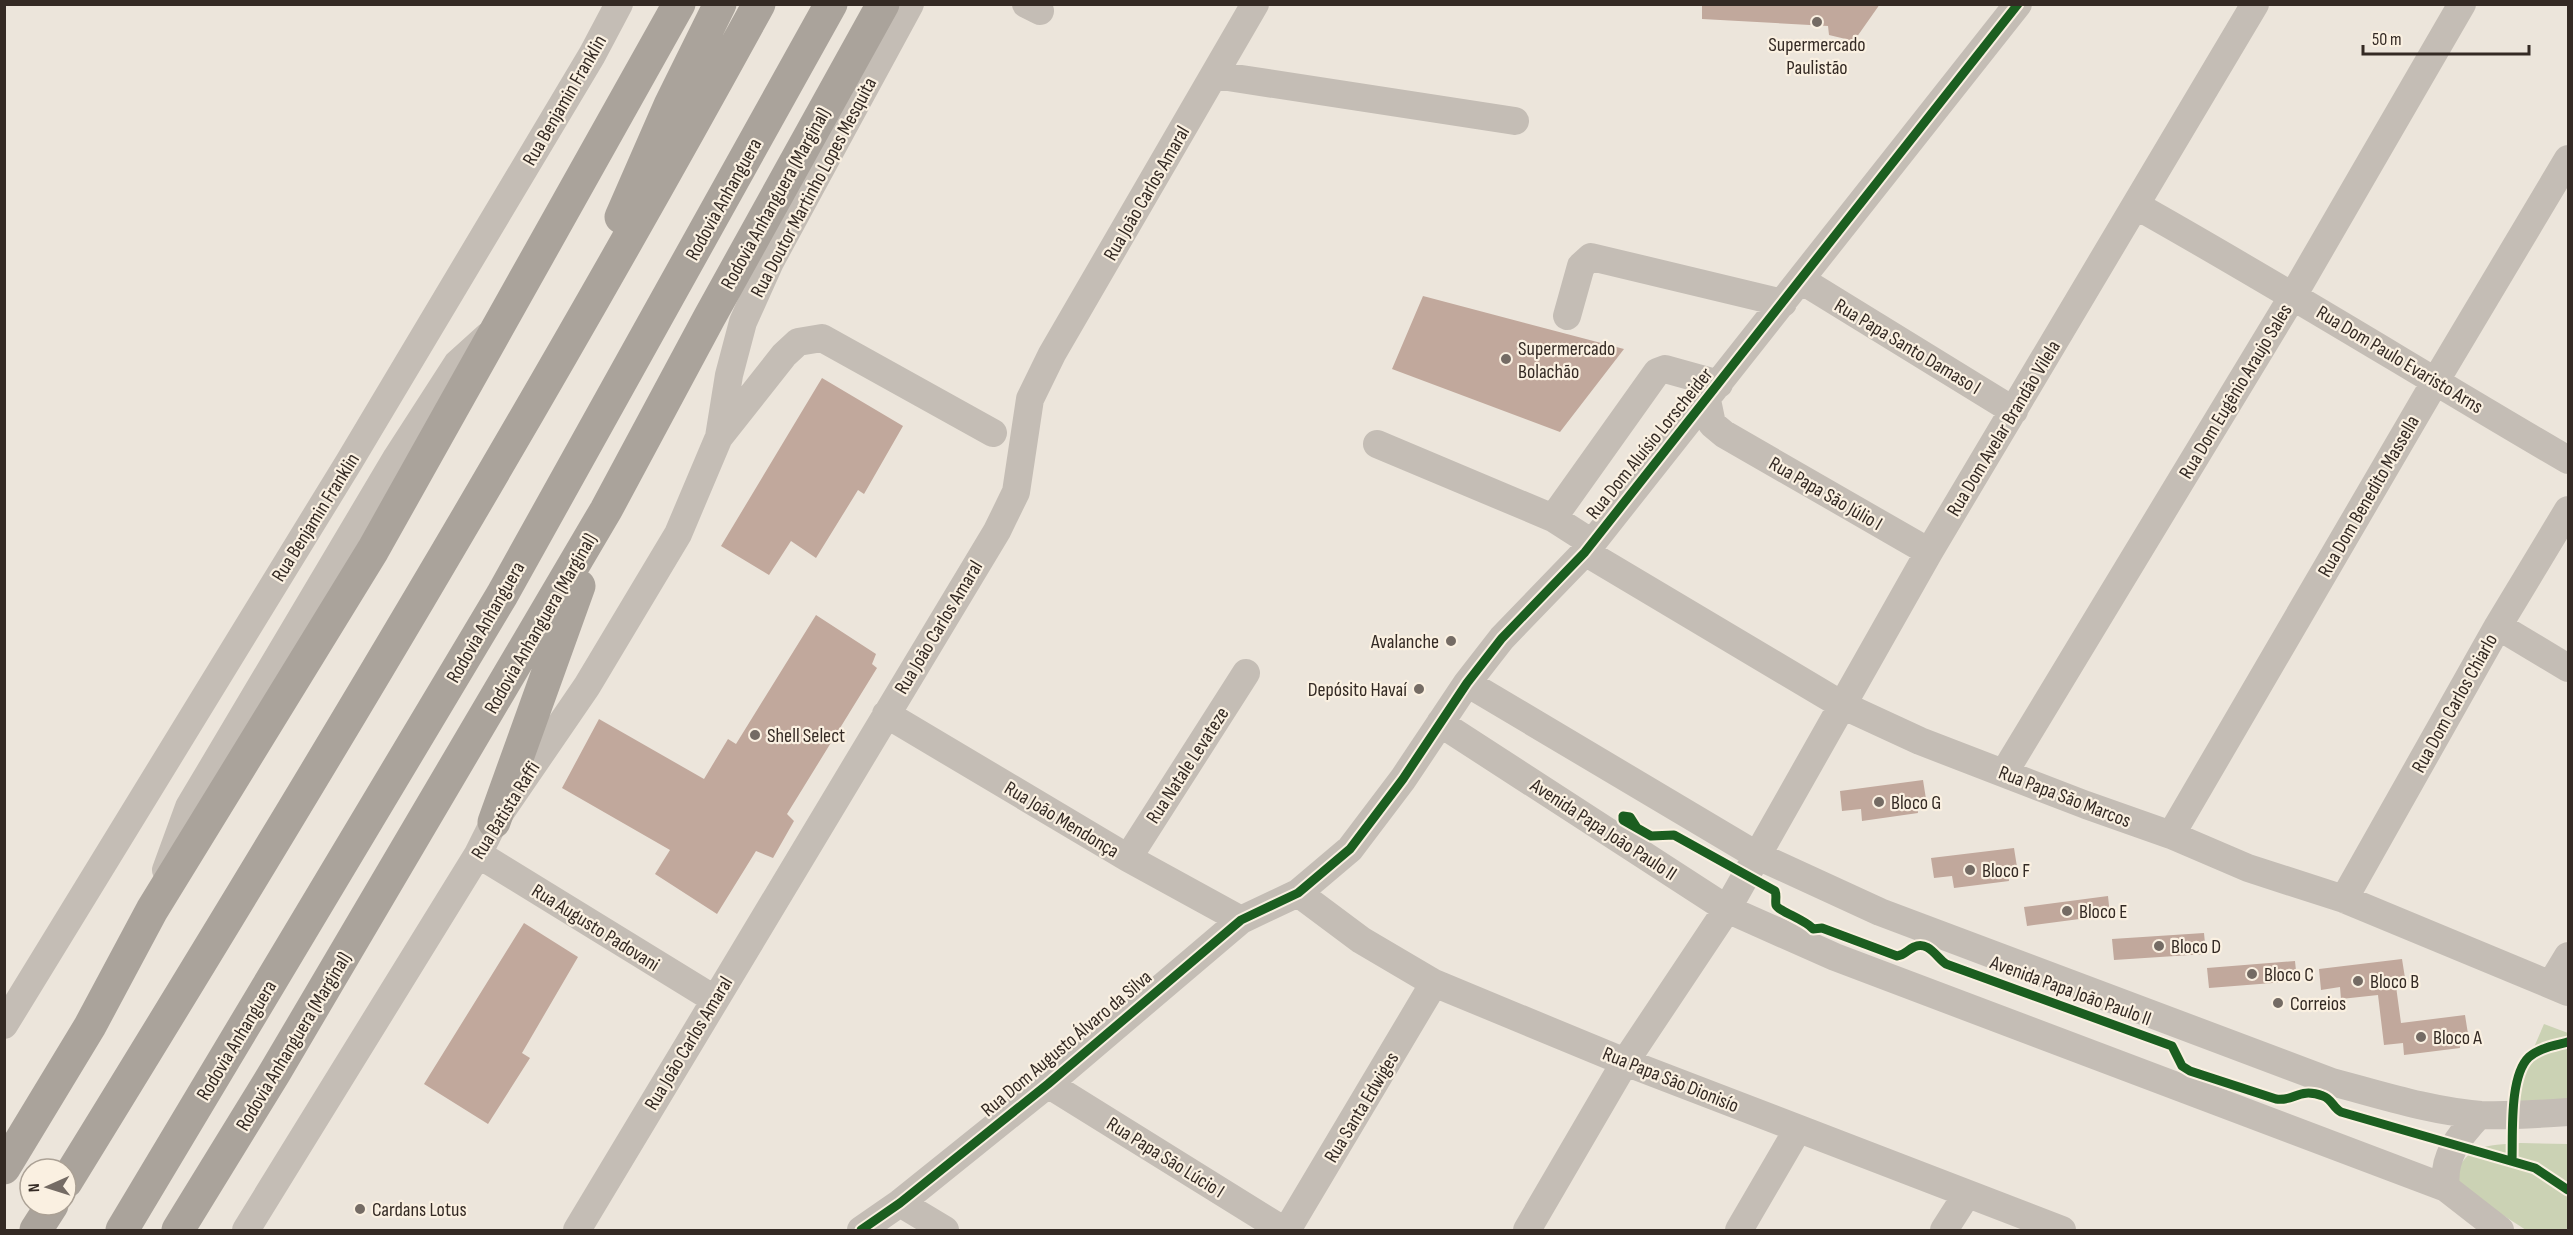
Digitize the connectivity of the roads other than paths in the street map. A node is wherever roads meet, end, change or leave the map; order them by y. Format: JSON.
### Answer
{"nodes":[{"id":1,"x":619,"y":4,"type":"edge"},
{"id":2,"x":679,"y":4,"type":"edge"},
{"id":3,"x":720,"y":4,"type":"edge"},
{"id":4,"x":759,"y":4,"type":"edge"},
{"id":5,"x":831,"y":4,"type":"edge"},
{"id":6,"x":883,"y":4,"type":"edge"},
{"id":7,"x":910,"y":4,"type":"edge"},
{"id":8,"x":1255,"y":4,"type":"edge"},
{"id":9,"x":2018,"y":4,"type":"edge"},
{"id":10,"x":2255,"y":4,"type":"edge"},
{"id":11,"x":2462,"y":4,"type":"edge"},
{"id":12,"x":1215,"y":75,"type":"junction"},
{"id":13,"x":1515,"y":121,"type":"dead end"},
{"id":14,"x":2568,"y":159,"type":"edge"},
{"id":15,"x":2137,"y":206,"type":"junction"},
{"id":16,"x":1801,"y":280,"type":"junction"},
{"id":17,"x":2294,"y":294,"type":"junction"},
{"id":18,"x":1783,"y":303,"type":"junction"},
{"id":19,"x":1567,"y":316,"type":"dead end"},
{"id":20,"x":729,"y":375,"type":"joint"},
{"id":21,"x":2435,"y":382,"type":"junction"},
{"id":22,"x":1713,"y":392,"type":"junction"},
{"id":23,"x":2014,"y":411,"type":"junction"},
{"id":24,"x":1682,"y":431,"type":"junction"},
{"id":25,"x":993,"y":433,"type":"dead end"},
{"id":26,"x":1724,"y":434,"type":"junction"},
{"id":27,"x":719,"y":437,"type":"junction"},
{"id":28,"x":1377,"y":444,"type":"dead end"},
{"id":29,"x":2568,"y":460,"type":"edge"},
{"id":30,"x":480,"y":498,"type":"junction"},
{"id":31,"x":606,"y":510,"type":"junction"},
{"id":32,"x":2568,"y":510,"type":"edge"},
{"id":33,"x":1553,"y":519,"type":"junction"},
{"id":34,"x":1588,"y":548,"type":"junction"},
{"id":35,"x":1929,"y":552,"type":"junction"},
{"id":36,"x":2498,"y":626,"type":"junction"},
{"id":37,"x":2568,"y":668,"type":"edge"},
{"id":38,"x":1246,"y":673,"type":"dead end"},
{"id":39,"x":1467,"y":683,"type":"junction"},
{"id":40,"x":1842,"y":705,"type":"junction"},
{"id":41,"x":886,"y":714,"type":"junction"},
{"id":42,"x":1440,"y":723,"type":"junction"},
{"id":43,"x":2004,"y":773,"type":"junction"},
{"id":44,"x":494,"y":822,"type":"junction"},
{"id":45,"x":2171,"y":835,"type":"junction"},
{"id":46,"x":478,"y":854,"type":"junction"},
{"id":47,"x":1758,"y":856,"type":"junction"},
{"id":48,"x":1128,"y":858,"type":"junction"},
{"id":49,"x":1298,"y":893,"type":"junction"},
{"id":50,"x":2344,"y":899,"type":"junction"},
{"id":51,"x":1727,"y":909,"type":"junction"},
{"id":52,"x":1241,"y":920,"type":"junction"},
{"id":53,"x":2568,"y":956,"type":"edge"},
{"id":54,"x":1434,"y":982,"type":"junction"},
{"id":55,"x":2560,"y":988,"type":"edge"},
{"id":56,"x":714,"y":999,"type":"junction"},
{"id":57,"x":4,"y":1025,"type":"edge"},
{"id":58,"x":1625,"y":1062,"type":"junction"},
{"id":59,"x":1048,"y":1084,"type":"junction"},
{"id":60,"x":2568,"y":1112,"type":"edge"},
{"id":61,"x":2479,"y":1114,"type":"junction"},
{"id":62,"x":1798,"y":1129,"type":"junction"},
{"id":63,"x":78,"y":1163,"type":"edge"},
{"id":64,"x":4,"y":1168,"type":"edge"},
{"id":65,"x":2446,"y":1188,"type":"junction"},
{"id":66,"x":1967,"y":1194,"type":"junction"},
{"id":67,"x":900,"y":1203,"type":"junction"},
{"id":68,"x":44,"y":1217,"type":"edge"},
{"id":69,"x":36,"y":1230,"type":"edge"},
{"id":70,"x":122,"y":1230,"type":"edge"},
{"id":71,"x":178,"y":1230,"type":"edge"},
{"id":72,"x":246,"y":1230,"type":"edge"},
{"id":73,"x":577,"y":1230,"type":"edge"},
{"id":74,"x":861,"y":1230,"type":"edge"},
{"id":75,"x":945,"y":1230,"type":"edge"},
{"id":76,"x":1285,"y":1230,"type":"edge"},
{"id":77,"x":1527,"y":1230,"type":"edge"},
{"id":78,"x":1738,"y":1230,"type":"edge"},
{"id":79,"x":1944,"y":1230,"type":"edge"},
{"id":80,"x":2062,"y":1230,"type":"edge"},
{"id":81,"x":2500,"y":1230,"type":"edge"}],
"edges":[{"from":1,"to":57,"type":"street","name":"Rua Benjamin Franklin"},
{"from":2,"to":64,"type":"highway"},
{"from":3,"to":30,"type":"highway"},
{"from":4,"to":30,"type":"highway"},
{"from":5,"to":70,"type":"highway","name":"Rodovia Anhanguera"},
{"from":6,"to":31,"type":"highway","name":"Rodovia Anhanguera (Marginal)"},
{"from":7,"to":20,"type":"street","name":"Rua Doutor Martinho Lopes Mesquita"},
{"from":8,"to":12,"type":"street","name":"Rua João Carlos Amaral"},
{"from":9,"to":16,"type":"street","name":"Rua Dom Aluísio Lorscheider"},
{"from":10,"to":15,"type":"street","name":"Rua Dom Avelar Brandão Vilela"},
{"from":11,"to":17,"type":"street","name":"Rua Dom Eugênio Araujo Sales"},
{"from":12,"to":13,"type":"street"},
{"from":12,"to":41,"type":"street","name":"Rua João Carlos Amaral"},
{"from":14,"to":21,"type":"street","name":"Rua Dom Benedito Massella"},
{"from":15,"to":17,"type":"street","name":"Rua Dom Paulo Evaristo Arns"},
{"from":15,"to":23,"type":"street","name":"Rua Dom Avelar Brandão Vilela"},
{"from":16,"to":18,"type":"street","name":"Rua Dom Aluísio Lorscheider"},
{"from":16,"to":23,"type":"street","name":"Rua Papa Santo Damaso I"},
{"from":17,"to":21,"type":"street","name":"Rua Dom Paulo Evaristo Arns"},
{"from":17,"to":43,"type":"street","name":"Rua Dom Eugênio Araujo Sales"},
{"from":18,"to":19,"type":"street"},
{"from":18,"to":22,"type":"street","name":"Rua Dom Aluísio Lorscheider"},
{"from":20,"to":27,"type":"street","name":"Rua Batista Raffi"},
{"from":21,"to":29,"type":"street","name":"Rua Dom Paulo Evaristo Arns"},
{"from":21,"to":45,"type":"street","name":"Rua Dom Benedito Massella"},
{"from":22,"to":24,"type":"street","name":"Rua Dom Aluísio Lorscheider"},
{"from":22,"to":26,"type":"street","name":"Rua Papa São Júlio I"},
{"from":22,"to":33,"type":"street"},
{"from":23,"to":35,"type":"street","name":"Rua Dom Avelar Brandão Vilela"},
{"from":24,"to":26,"type":"street","name":"Rua Papa São Júlio I"},
{"from":24,"to":34,"type":"street","name":"Rua Dom Aluísio Lorscheider"},
{"from":25,"to":27,"type":"street"},
{"from":26,"to":35,"type":"street","name":"Rua Papa São Júlio I"},
{"from":27,"to":44,"type":"street","name":"Rua Batista Raffi"},
{"from":28,"to":33,"type":"street","name":"Rua Papa São Marcos"},
{"from":30,"to":63,"type":"highway"},
{"from":31,"to":44,"type":"highway"},
{"from":31,"to":71,"type":"highway","name":"Rodovia Anhanguera (Marginal)"},
{"from":32,"to":36,"type":"street","name":"Rua Dom Carlos Chiarlo"},
{"from":33,"to":34,"type":"street","name":"Rua Papa São Marcos"},
{"from":34,"to":39,"type":"street","name":"Rua Dom Aluísio Lorscheider"},
{"from":34,"to":40,"type":"street","name":"Rua Papa São Marcos"},
{"from":35,"to":40,"type":"street","name":"Rua Dom Avelar Brandão Vilela"},
{"from":36,"to":37,"type":"street"},
{"from":36,"to":50,"type":"street","name":"Rua Dom Carlos Chiarlo"},
{"from":38,"to":48,"type":"street","name":"Rua Natale Levateze"},
{"from":39,"to":42,"type":"street","name":"Rua Dom Aluísio Lorscheider"},
{"from":39,"to":47,"type":"street","name":"Avenida Papa João Paulo II"},
{"from":40,"to":43,"type":"street","name":"Rua Papa São Marcos"},
{"from":40,"to":47,"type":"street","name":"Rua Dom Avelar Brandão Vilela"},
{"from":41,"to":48,"type":"street","name":"Rua João Mendonça"},
{"from":41,"to":56,"type":"street","name":"Rua João Carlos Amaral"},
{"from":42,"to":49,"type":"street","name":"Rua Dom Aluísio Lorscheider"},
{"from":42,"to":51,"type":"street","name":"Avenida Papa João Paulo II"},
{"from":43,"to":45,"type":"street","name":"Rua Papa São Marcos"},
{"from":44,"to":46,"type":"street","name":"Rua Batista Raffi"},
{"from":45,"to":50,"type":"street","name":"Rua Papa São Marcos"},
{"from":46,"to":56,"type":"street","name":"Rua Augusto Padovani"},
{"from":46,"to":72,"type":"street","name":"Rua Batista Raffi"},
{"from":47,"to":51,"type":"street","name":"Rua Dom Avelar Brandão Vilela"},
{"from":47,"to":61,"type":"street","name":"Avenida Papa João Paulo II"},
{"from":48,"to":52,"type":"street","name":"Rua João Mendonça"},
{"from":49,"to":52,"type":"street","name":"Rua Dom Augusto Álvaro da Silva"},
{"from":49,"to":54,"type":"street","name":"Rua Papa São Dionisío"},
{"from":50,"to":55,"type":"street","name":"Rua Papa São Marcos"},
{"from":51,"to":58,"type":"street","name":"Rua Dom Avelar Brandão Vilela"},
{"from":51,"to":65,"type":"street","name":"Avenida Papa João Paulo II"},
{"from":52,"to":59,"type":"street","name":"Rua Dom Augusto Álvaro da Silva"},
{"from":53,"to":55,"type":"street"},
{"from":54,"to":58,"type":"street","name":"Rua Papa São Dionisío"},
{"from":54,"to":76,"type":"street","name":"Rua Santa Edwiges"},
{"from":56,"to":73,"type":"street","name":"Rua João Carlos Amaral"},
{"from":58,"to":62,"type":"street","name":"Rua Papa São Dionisío"},
{"from":58,"to":77,"type":"street","name":"Rua Dom Avelar Brandão Vilela"},
{"from":59,"to":67,"type":"street","name":"Rua Dom Augusto Álvaro da Silva"},
{"from":59,"to":76,"type":"street","name":"Rua Papa São Lúcio I"},
{"from":60,"to":61,"type":"street","name":"Avenida Papa João Paulo II"},
{"from":61,"to":65,"type":"street"},
{"from":62,"to":66,"type":"street","name":"Rua Papa São Dionisío"},
{"from":62,"to":78,"type":"street"},
{"from":65,"to":81,"type":"street","name":"Avenida Papa João Paulo II"},
{"from":66,"to":79,"type":"street"},
{"from":66,"to":80,"type":"street","name":"Rua Papa São Dionisío"},
{"from":67,"to":74,"type":"street","name":"Rua Dom Augusto Álvaro da Silva"},
{"from":67,"to":75,"type":"street"},
{"from":68,"to":69,"type":"highway"}]}
